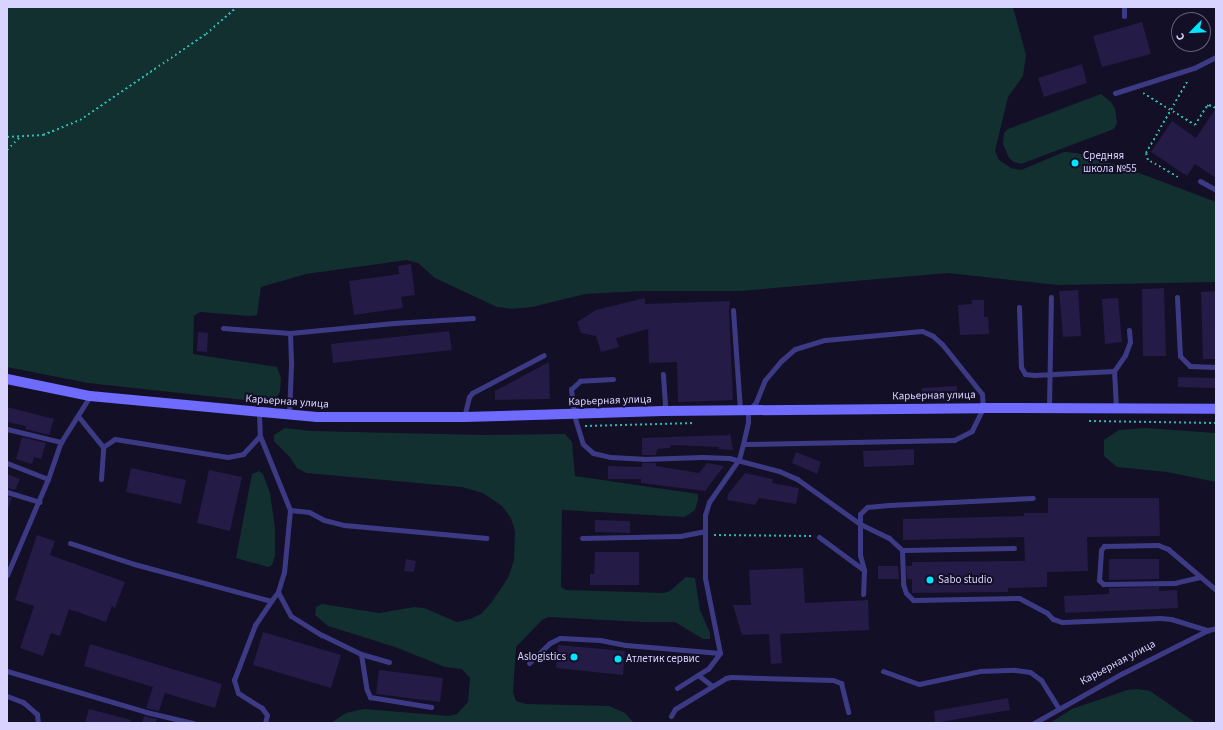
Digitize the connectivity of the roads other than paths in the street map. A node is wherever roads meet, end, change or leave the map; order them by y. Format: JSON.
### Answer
{"nodes":[{"id":1,"x":1124,"y":7,"type":"edge"},
{"id":2,"x":1124,"y":16,"type":"dead end"},
{"id":3,"x":1216,"y":57,"type":"edge"},
{"id":4,"x":1115,"y":93,"type":"dead end"},
{"id":5,"x":1200,"y":180,"type":"dead end"},
{"id":6,"x":1216,"y":190,"type":"edge"},
{"id":7,"x":1177,"y":296,"type":"dead end"},
{"id":8,"x":1051,"y":297,"type":"dead end"},
{"id":9,"x":1019,"y":306,"type":"dead end"},
{"id":10,"x":733,"y":310,"type":"dead end"},
{"id":11,"x":473,"y":318,"type":"dead end"},
{"id":12,"x":223,"y":328,"type":"dead end"},
{"id":13,"x":1129,"y":330,"type":"dead end"},
{"id":14,"x":290,"y":333,"type":"junction"},
{"id":15,"x":544,"y":355,"type":"dead end"},
{"id":16,"x":1216,"y":366,"type":"edge"},
{"id":17,"x":1114,"y":371,"type":"junction"},
{"id":18,"x":663,"y":374,"type":"dead end"},
{"id":19,"x":1050,"y":374,"type":"junction"},
{"id":20,"x":7,"y":379,"type":"edge"},
{"id":21,"x":612,"y":380,"type":"dead end"},
{"id":22,"x":90,"y":396,"type":"junction"},
{"id":23,"x":1049,"y":407,"type":"junction"},
{"id":24,"x":983,"y":408,"type":"junction"},
{"id":25,"x":1116,"y":408,"type":"junction"},
{"id":26,"x":1216,"y":409,"type":"edge"},
{"id":27,"x":663,"y":411,"type":"junction"},
{"id":28,"x":744,"y":411,"type":"junction"},
{"id":29,"x":259,"y":412,"type":"junction"},
{"id":30,"x":289,"y":415,"type":"junction"},
{"id":31,"x":574,"y":415,"type":"junction"},
{"id":32,"x":78,"y":416,"type":"junction"},
{"id":33,"x":464,"y":417,"type":"junction"},
{"id":34,"x":7,"y":429,"type":"edge"},
{"id":35,"x":260,"y":436,"type":"junction"},
{"id":36,"x":61,"y":442,"type":"junction"},
{"id":37,"x":743,"y":444,"type":"junction"},
{"id":38,"x":103,"y":447,"type":"junction"},
{"id":39,"x":739,"y":459,"type":"junction"},
{"id":40,"x":7,"y":463,"type":"edge"},
{"id":41,"x":48,"y":479,"type":"junction"},
{"id":42,"x":101,"y":479,"type":"dead end"},
{"id":43,"x":7,"y":492,"type":"edge"},
{"id":44,"x":1033,"y":498,"type":"dead end"},
{"id":45,"x":39,"y":502,"type":"junction"},
{"id":46,"x":290,"y":510,"type":"junction"},
{"id":47,"x":860,"y":524,"type":"junction"},
{"id":48,"x":705,"y":533,"type":"junction"},
{"id":49,"x":819,"y":536,"type":"road end"},
{"id":50,"x":486,"y":538,"type":"dead end"},
{"id":51,"x":582,"y":538,"type":"dead end"},
{"id":52,"x":70,"y":543,"type":"dead end"},
{"id":53,"x":1014,"y":548,"type":"dead end"},
{"id":54,"x":902,"y":550,"type":"junction"},
{"id":55,"x":864,"y":570,"type":"junction"},
{"id":56,"x":7,"y":575,"type":"edge"},
{"id":57,"x":1200,"y":577,"type":"junction"},
{"id":58,"x":1216,"y":590,"type":"edge"},
{"id":59,"x":278,"y":592,"type":"junction"},
{"id":60,"x":863,"y":594,"type":"dead end"},
{"id":61,"x":271,"y":601,"type":"junction"},
{"id":62,"x":1216,"y":628,"type":"edge"},
{"id":63,"x":1208,"y":630,"type":"junction"},
{"id":64,"x":720,"y":653,"type":"junction"},
{"id":65,"x":362,"y":654,"type":"junction"},
{"id":66,"x":389,"y":662,"type":"dead end"},
{"id":67,"x":529,"y":663,"type":"dead end"},
{"id":68,"x":7,"y":671,"type":"edge"},
{"id":69,"x":883,"y":671,"type":"dead end"},
{"id":70,"x":698,"y":675,"type":"junction"},
{"id":71,"x":712,"y":686,"type":"junction"},
{"id":72,"x":677,"y":688,"type":"dead end"},
{"id":73,"x":7,"y":696,"type":"edge"},
{"id":74,"x":431,"y":707,"type":"dead end"},
{"id":75,"x":1059,"y":709,"type":"junction"},
{"id":76,"x":848,"y":712,"type":"dead end"},
{"id":77,"x":671,"y":716,"type":"dead end"},
{"id":78,"x":38,"y":723,"type":"edge"},
{"id":79,"x":193,"y":723,"type":"edge"},
{"id":80,"x":265,"y":723,"type":"edge"},
{"id":81,"x":1034,"y":723,"type":"edge"}],
"edges":[{"from":1,"to":2,"type":"lane"},
{"from":3,"to":4,"type":"lane"},
{"from":5,"to":6,"type":"lane"},
{"from":7,"to":16,"type":"lane"},
{"from":8,"to":19,"type":"lane"},
{"from":9,"to":19,"type":"lane"},
{"from":10,"to":28,"type":"lane"},
{"from":11,"to":14,"type":"lane"},
{"from":12,"to":14,"type":"lane"},
{"from":13,"to":17,"type":"lane"},
{"from":14,"to":30,"type":"lane"},
{"from":15,"to":33,"type":"lane"},
{"from":17,"to":19,"type":"lane"},
{"from":17,"to":25,"type":"lane"},
{"from":18,"to":27,"type":"lane"},
{"from":19,"to":23,"type":"lane"},
{"from":20,"to":22,"type":"street","name":"Карьерная улица"},
{"from":21,"to":31,"type":"lane"},
{"from":22,"to":29,"type":"street","name":"Карьерная улица"},
{"from":22,"to":32,"type":"lane"},
{"from":23,"to":24,"type":"street","name":"Карьерная улица"},
{"from":23,"to":25,"type":"street","name":"Карьерная улица"},
{"from":24,"to":28,"type":"street","name":"Карьерная улица"},
{"from":24,"to":28,"type":"lane"},
{"from":24,"to":37,"type":"lane"},
{"from":25,"to":26,"type":"street","name":"Карьерная улица"},
{"from":27,"to":28,"type":"street","name":"Карьерная улица"},
{"from":27,"to":31,"type":"street","name":"Карьерная улица"},
{"from":28,"to":37,"type":"lane"},
{"from":29,"to":30,"type":"street","name":"Карьерная улица"},
{"from":29,"to":35,"type":"lane"},
{"from":30,"to":33,"type":"street","name":"Карьерная улица"},
{"from":31,"to":33,"type":"street","name":"Карьерная улица"},
{"from":31,"to":39,"type":"lane"},
{"from":32,"to":36,"type":"lane"},
{"from":32,"to":38,"type":"lane"},
{"from":34,"to":36,"type":"lane"},
{"from":35,"to":38,"type":"lane"},
{"from":35,"to":46,"type":"lane"},
{"from":36,"to":41,"type":"lane"},
{"from":37,"to":39,"type":"lane"},
{"from":38,"to":42,"type":"lane"},
{"from":39,"to":47,"type":"lane"},
{"from":39,"to":48,"type":"lane"},
{"from":40,"to":41,"type":"lane"},
{"from":41,"to":45,"type":"lane"},
{"from":43,"to":45,"type":"lane"},
{"from":44,"to":47,"type":"lane"},
{"from":45,"to":56,"type":"lane"},
{"from":46,"to":50,"type":"lane"},
{"from":46,"to":59,"type":"lane"},
{"from":47,"to":54,"type":"lane"},
{"from":47,"to":55,"type":"lane"},
{"from":48,"to":51,"type":"lane"},
{"from":48,"to":64,"type":"lane"},
{"from":49,"to":55,"type":"lane"},
{"from":52,"to":61,"type":"lane"},
{"from":53,"to":54,"type":"lane"},
{"from":54,"to":63,"type":"lane"},
{"from":55,"to":60,"type":"lane"},
{"from":57,"to":57,"type":"lane"},
{"from":57,"to":58,"type":"lane"},
{"from":59,"to":61,"type":"lane"},
{"from":59,"to":65,"type":"lane"},
{"from":61,"to":80,"type":"lane"},
{"from":62,"to":63,"type":"lane","name":"Карьерная улица"},
{"from":63,"to":75,"type":"lane","name":"Карьерная улица"},
{"from":64,"to":67,"type":"lane"},
{"from":64,"to":70,"type":"lane"},
{"from":65,"to":66,"type":"lane"},
{"from":65,"to":74,"type":"lane"},
{"from":68,"to":79,"type":"lane"},
{"from":69,"to":75,"type":"lane"},
{"from":70,"to":71,"type":"lane"},
{"from":70,"to":72,"type":"lane"},
{"from":71,"to":76,"type":"lane"},
{"from":71,"to":77,"type":"lane"},
{"from":73,"to":78,"type":"lane"},
{"from":75,"to":81,"type":"lane","name":"Карьерная улица"}]}
